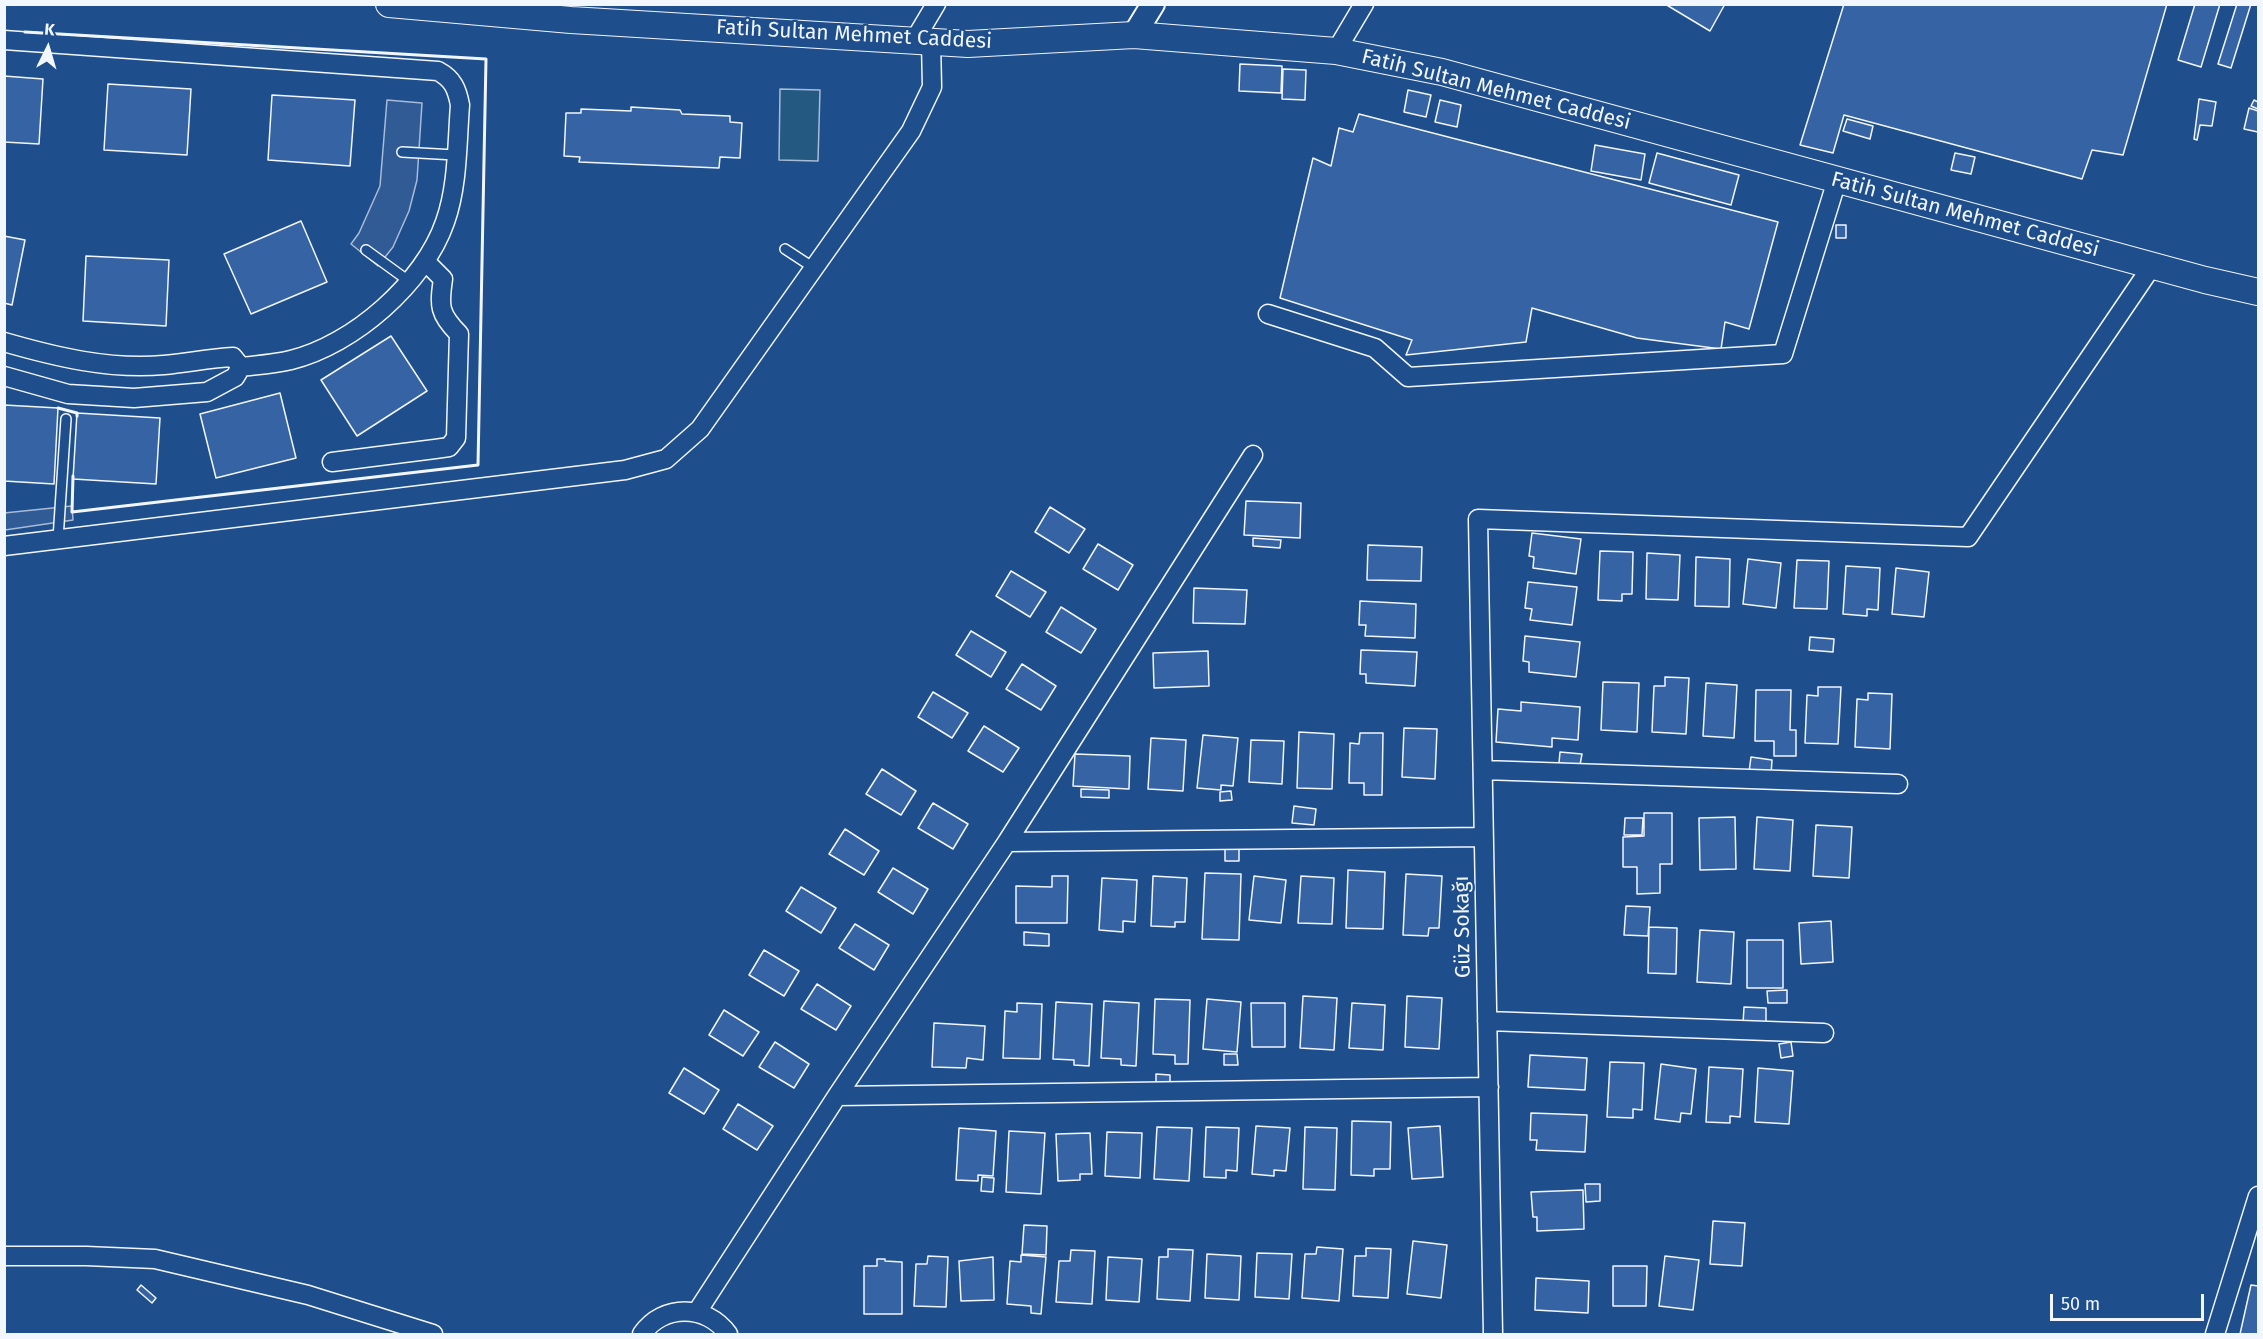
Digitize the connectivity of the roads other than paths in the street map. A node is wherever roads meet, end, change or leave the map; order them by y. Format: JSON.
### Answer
{"nodes":[{"id":1,"x":389,"y":4,"type":"edge"},
{"id":2,"x":936,"y":4,"type":"edge"},
{"id":3,"x":1154,"y":4,"type":"edge"},
{"id":4,"x":1364,"y":4,"type":"edge"},
{"id":5,"x":1134,"y":35,"type":"junction"},
{"id":6,"x":4,"y":40,"type":"edge"},
{"id":7,"x":922,"y":41,"type":"junction"},
{"id":8,"x":1336,"y":51,"type":"junction"},
{"id":9,"x":402,"y":152,"type":"dead end"},
{"id":10,"x":456,"y":155,"type":"junction"},
{"id":11,"x":1837,"y":180,"type":"junction"},
{"id":12,"x":785,"y":249,"type":"dead end"},
{"id":13,"x":366,"y":250,"type":"dead end"},
{"id":14,"x":425,"y":261,"type":"junction"},
{"id":15,"x":2152,"y":266,"type":"junction"},
{"id":16,"x":814,"y":268,"type":"junction"},
{"id":17,"x":410,"y":282,"type":"junction"},
{"id":18,"x":2259,"y":292,"type":"edge"},
{"id":19,"x":1268,"y":314,"type":"dead end"},
{"id":20,"x":4,"y":342,"type":"edge"},
{"id":21,"x":241,"y":367,"type":"junction"},
{"id":22,"x":4,"y":376,"type":"edge"},
{"id":23,"x":66,"y":419,"type":"dead end"},
{"id":24,"x":1253,"y":455,"type":"dead end"},
{"id":25,"x":332,"y":462,"type":"dead end"},
{"id":26,"x":58,"y":539,"type":"junction"},
{"id":27,"x":4,"y":546,"type":"edge"},
{"id":28,"x":1483,"y":770,"type":"junction"},
{"id":29,"x":1898,"y":784,"type":"dead end"},
{"id":30,"x":1484,"y":837,"type":"junction"},
{"id":31,"x":1007,"y":842,"type":"junction"},
{"id":32,"x":1487,"y":1021,"type":"junction"},
{"id":33,"x":1824,"y":1033,"type":"dead end"},
{"id":34,"x":1489,"y":1087,"type":"junction"},
{"id":35,"x":837,"y":1096,"type":"junction"},
{"id":36,"x":2259,"y":1196,"type":"edge"},
{"id":37,"x":4,"y":1256,"type":"edge"},
{"id":38,"x":698,"y":1312,"type":"junction"},
{"id":39,"x":433,"y":1335,"type":"edge"},
{"id":40,"x":642,"y":1335,"type":"edge"},
{"id":41,"x":728,"y":1335,"type":"edge"},
{"id":42,"x":1493,"y":1335,"type":"edge"},
{"id":43,"x":2215,"y":1335,"type":"edge"}],
"edges":[{"from":1,"to":7,"type":"main road","name":"Fatih Sultan Mehmet Caddesi"},
{"from":2,"to":7,"type":"street"},
{"from":3,"to":5,"type":"street"},
{"from":4,"to":8,"type":"street"},
{"from":5,"to":7,"type":"main road","name":"Fatih Sultan Mehmet Caddesi"},
{"from":5,"to":8,"type":"main road","name":"Fatih Sultan Mehmet Caddesi"},
{"from":6,"to":10,"type":"street"},
{"from":7,"to":16,"type":"street"},
{"from":8,"to":11,"type":"main road","name":"Fatih Sultan Mehmet Caddesi"},
{"from":9,"to":10,"type":"lane"},
{"from":10,"to":14,"type":"street"},
{"from":11,"to":15,"type":"main road","name":"Fatih Sultan Mehmet Caddesi"},
{"from":11,"to":19,"type":"street"},
{"from":12,"to":16,"type":"lane"},
{"from":13,"to":17,"type":"lane"},
{"from":14,"to":17,"type":"street"},
{"from":14,"to":25,"type":"street"},
{"from":15,"to":18,"type":"main road","name":"Fatih Sultan Mehmet Caddesi"},
{"from":15,"to":28,"type":"street","name":"Güz Sokağı"},
{"from":16,"to":26,"type":"street"},
{"from":17,"to":21,"type":"street"},
{"from":20,"to":21,"type":"street"},
{"from":21,"to":22,"type":"street"},
{"from":23,"to":26,"type":"lane"},
{"from":24,"to":31,"type":"street"},
{"from":26,"to":27,"type":"street"},
{"from":28,"to":29,"type":"street"},
{"from":28,"to":30,"type":"street","name":"Güz Sokağı"},
{"from":30,"to":31,"type":"street"},
{"from":30,"to":32,"type":"street","name":"Güz Sokağı"},
{"from":31,"to":35,"type":"street"},
{"from":32,"to":33,"type":"street"},
{"from":32,"to":34,"type":"street","name":"Güz Sokağı"},
{"from":34,"to":35,"type":"street"},
{"from":34,"to":42,"type":"street","name":"Güz Sokağı"},
{"from":35,"to":38,"type":"street"},
{"from":36,"to":43,"type":"street"},
{"from":37,"to":39,"type":"street"},
{"from":38,"to":40,"type":"street"},
{"from":38,"to":41,"type":"street"}]}
